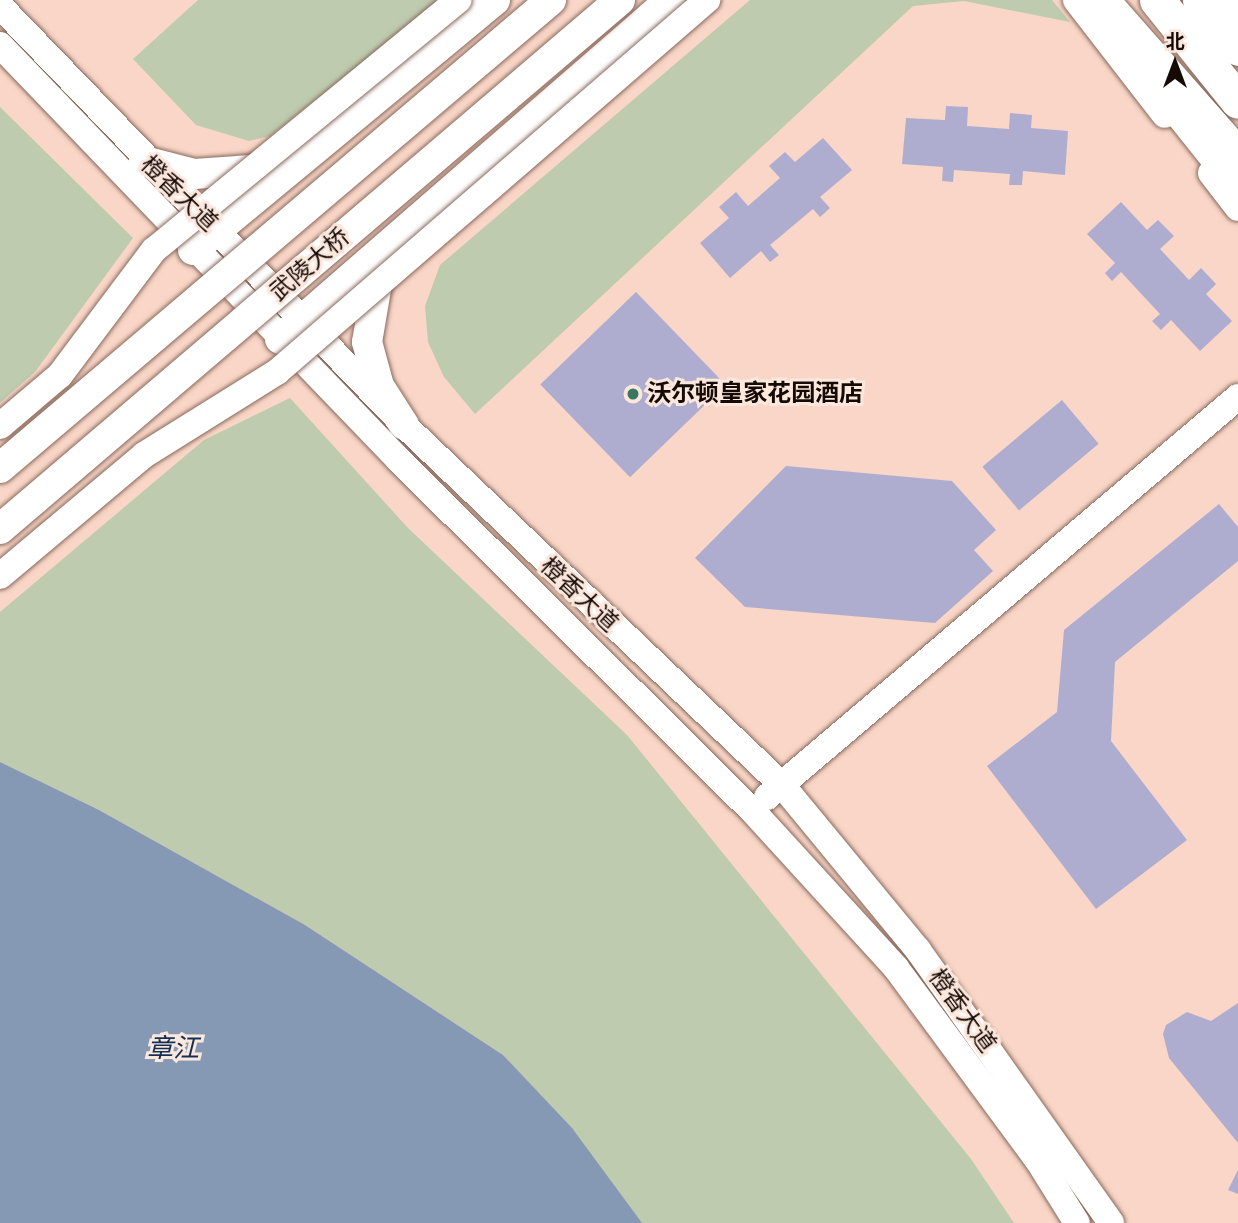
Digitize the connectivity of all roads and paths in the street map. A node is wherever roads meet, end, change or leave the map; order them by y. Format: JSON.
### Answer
{"nodes":[{"id":1,"x":458,"y":0,"type":"edge"},
{"id":2,"x":495,"y":0,"type":"edge"},
{"id":3,"x":551,"y":0,"type":"edge"},
{"id":4,"x":620,"y":0,"type":"edge"},
{"id":5,"x":670,"y":0,"type":"edge"},
{"id":6,"x":706,"y":0,"type":"edge"},
{"id":7,"x":1076,"y":0,"type":"edge"},
{"id":8,"x":1095,"y":0,"type":"edge"},
{"id":9,"x":1101,"y":0,"type":"edge"},
{"id":10,"x":1157,"y":0,"type":"edge"},
{"id":11,"x":1200,"y":0,"type":"edge"},
{"id":12,"x":1234,"y":0,"type":"edge"},
{"id":13,"x":1238,"y":5,"type":"edge"},
{"id":14,"x":0,"y":6,"type":"edge"},
{"id":15,"x":0,"y":45,"type":"edge"},
{"id":16,"x":1238,"y":48,"type":"edge"},
{"id":17,"x":1238,"y":101,"type":"edge"},
{"id":18,"x":319,"y":146,"type":"junction"},
{"id":19,"x":1238,"y":156,"type":"edge"},
{"id":20,"x":144,"y":161,"type":"junction"},
{"id":21,"x":1238,"y":187,"type":"edge"},
{"id":22,"x":1238,"y":208,"type":"edge"},
{"id":23,"x":216,"y":230,"type":"junction"},
{"id":24,"x":402,"y":235,"type":"junction"},
{"id":25,"x":193,"y":250,"type":"junction"},
{"id":26,"x":304,"y":319,"type":"junction"},
{"id":27,"x":281,"y":339,"type":"junction"},
{"id":28,"x":1238,"y":397,"type":"edge"},
{"id":29,"x":404,"y":425,"type":"junction"},
{"id":30,"x":0,"y":426,"type":"edge"},
{"id":31,"x":0,"y":468,"type":"edge"},
{"id":32,"x":0,"y":529,"type":"edge"},
{"id":33,"x":0,"y":576,"type":"edge"},
{"id":34,"x":782,"y":785,"type":"junction"},
{"id":35,"x":751,"y":809,"type":"junction"},
{"id":36,"x":1077,"y":1223,"type":"edge"},
{"id":37,"x":1111,"y":1223,"type":"edge"}],
"edges":[{"from":1,"to":30,"type":"main road","bridge":true},
{"from":2,"to":18,"type":"main road"},
{"from":3,"to":31,"type":"main road","name":"武陵大桥","bridge":true},
{"from":4,"to":32,"type":"main road","name":"武陵大桥","bridge":true},
{"from":5,"to":24,"type":"main road"},
{"from":6,"to":33,"type":"main road","bridge":true},
{"from":7,"to":22,"type":"main road"},
{"from":8,"to":21,"type":"main road"},
{"from":9,"to":19,"type":"highway"},
{"from":10,"to":17,"type":"highway"},
{"from":11,"to":16,"type":"highway"},
{"from":12,"to":13,"type":"highway"},
{"from":14,"to":20,"type":"main road","name":"橙香大道"},
{"from":15,"to":25,"type":"main road","name":"橙香大道"},
{"from":18,"to":20,"type":"main road"},
{"from":18,"to":23,"type":"main road"},
{"from":20,"to":23,"type":"main road","name":"橙香大道"},
{"from":23,"to":25,"type":"main road"},
{"from":23,"to":26,"type":"main road","name":"橙香大道"},
{"from":24,"to":26,"type":"main road"},
{"from":24,"to":29,"type":"main road"},
{"from":25,"to":27,"type":"main road","name":"橙香大道"},
{"from":26,"to":27,"type":"main road"},
{"from":26,"to":29,"type":"main road","name":"橙香大道"},
{"from":27,"to":35,"type":"main road","name":"橙香大道"},
{"from":28,"to":34,"type":"main road"},
{"from":29,"to":34,"type":"main road","name":"橙香大道"},
{"from":34,"to":35,"type":"main road"},
{"from":34,"to":37,"type":"main road","name":"橙香大道"},
{"from":35,"to":36,"type":"main road","name":"橙香大道"}]}
